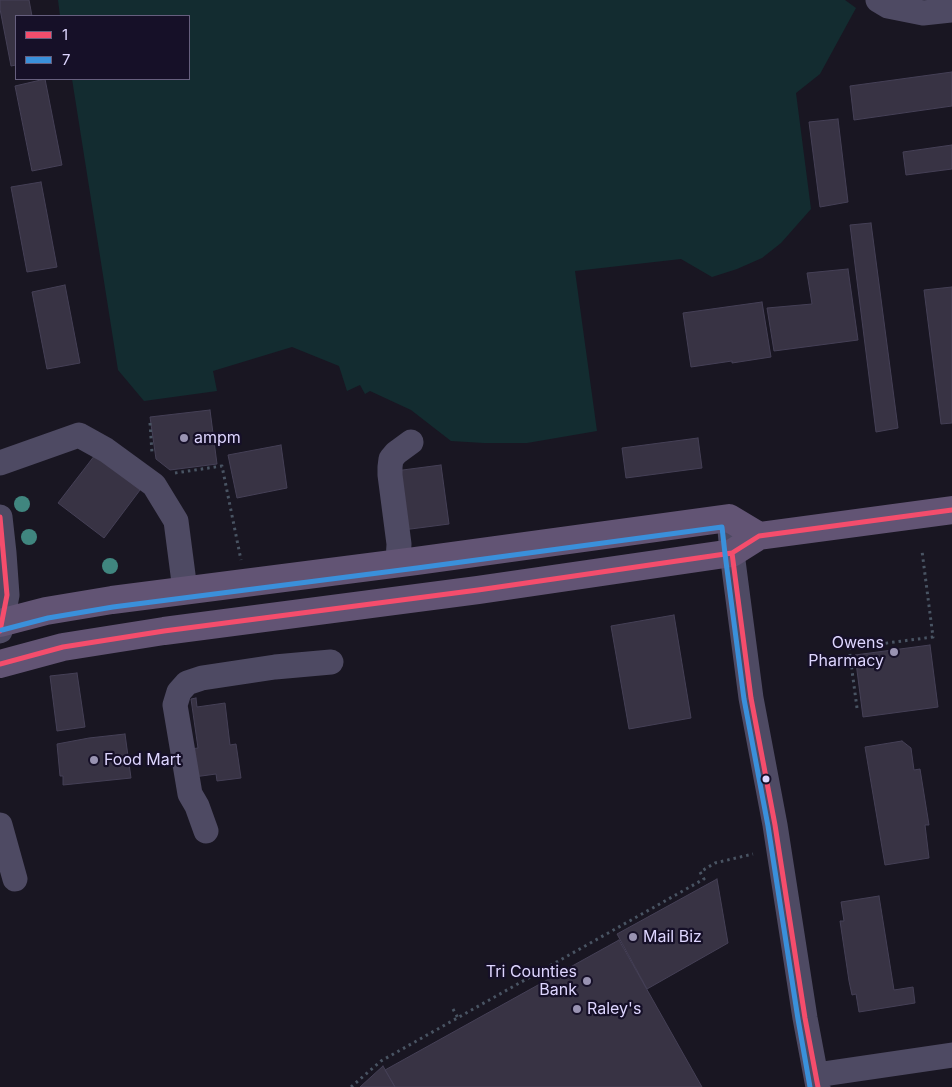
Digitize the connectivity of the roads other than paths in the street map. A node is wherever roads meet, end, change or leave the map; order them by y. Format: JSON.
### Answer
{"nodes":[{"id":1,"x":878,"y":0,"type":"edge"},
{"id":2,"x":952,"y":10,"type":"edge"},
{"id":3,"x":411,"y":442,"type":"dead end"},
{"id":4,"x":0,"y":463,"type":"edge"},
{"id":5,"x":952,"y":510,"type":"edge"},
{"id":6,"x":0,"y":517,"type":"edge"},
{"id":7,"x":729,"y":518,"type":"junction"},
{"id":8,"x":759,"y":536,"type":"junction"},
{"id":9,"x":571,"y":540,"type":"junction"},
{"id":10,"x":732,"y":553,"type":"junction"},
{"id":11,"x":407,"y":562,"type":"junction"},
{"id":12,"x":288,"y":578,"type":"junction"},
{"id":13,"x":185,"y":590,"type":"junction"},
{"id":14,"x":442,"y":594,"type":"junction"},
{"id":15,"x":326,"y":610,"type":"junction"},
{"id":16,"x":0,"y":626,"type":"edge"},
{"id":17,"x":164,"y":631,"type":"junction"},
{"id":18,"x":331,"y":662,"type":"dead end"},
{"id":19,"x":0,"y":664,"type":"edge"},
{"id":20,"x":0,"y":825,"type":"edge"},
{"id":21,"x":206,"y":831,"type":"dead end"},
{"id":22,"x":15,"y":879,"type":"dead end"},
{"id":23,"x":952,"y":1055,"type":"edge"},
{"id":24,"x":817,"y":1081,"type":"edge"}],
"edges":[{"from":1,"to":2,"type":"street"},
{"from":3,"to":11,"type":"street"},
{"from":4,"to":13,"type":"street"},
{"from":5,"to":8,"type":"main road"},
{"from":6,"to":16,"type":"street"},
{"from":7,"to":8,"type":"main road"},
{"from":7,"to":9,"type":"main road"},
{"from":7,"to":10,"type":"street"},
{"from":8,"to":10,"type":"main road"},
{"from":9,"to":11,"type":"main road"},
{"from":9,"to":14,"type":"main road"},
{"from":10,"to":14,"type":"main road"},
{"from":10,"to":24,"type":"street"},
{"from":11,"to":12,"type":"main road"},
{"from":11,"to":15,"type":"main road"},
{"from":12,"to":13,"type":"main road"},
{"from":12,"to":17,"type":"main road"},
{"from":13,"to":16,"type":"main road"},
{"from":14,"to":15,"type":"main road"},
{"from":15,"to":17,"type":"main road"},
{"from":17,"to":19,"type":"main road"},
{"from":18,"to":21,"type":"street"},
{"from":20,"to":22,"type":"street"},
{"from":23,"to":24,"type":"street"}]}
